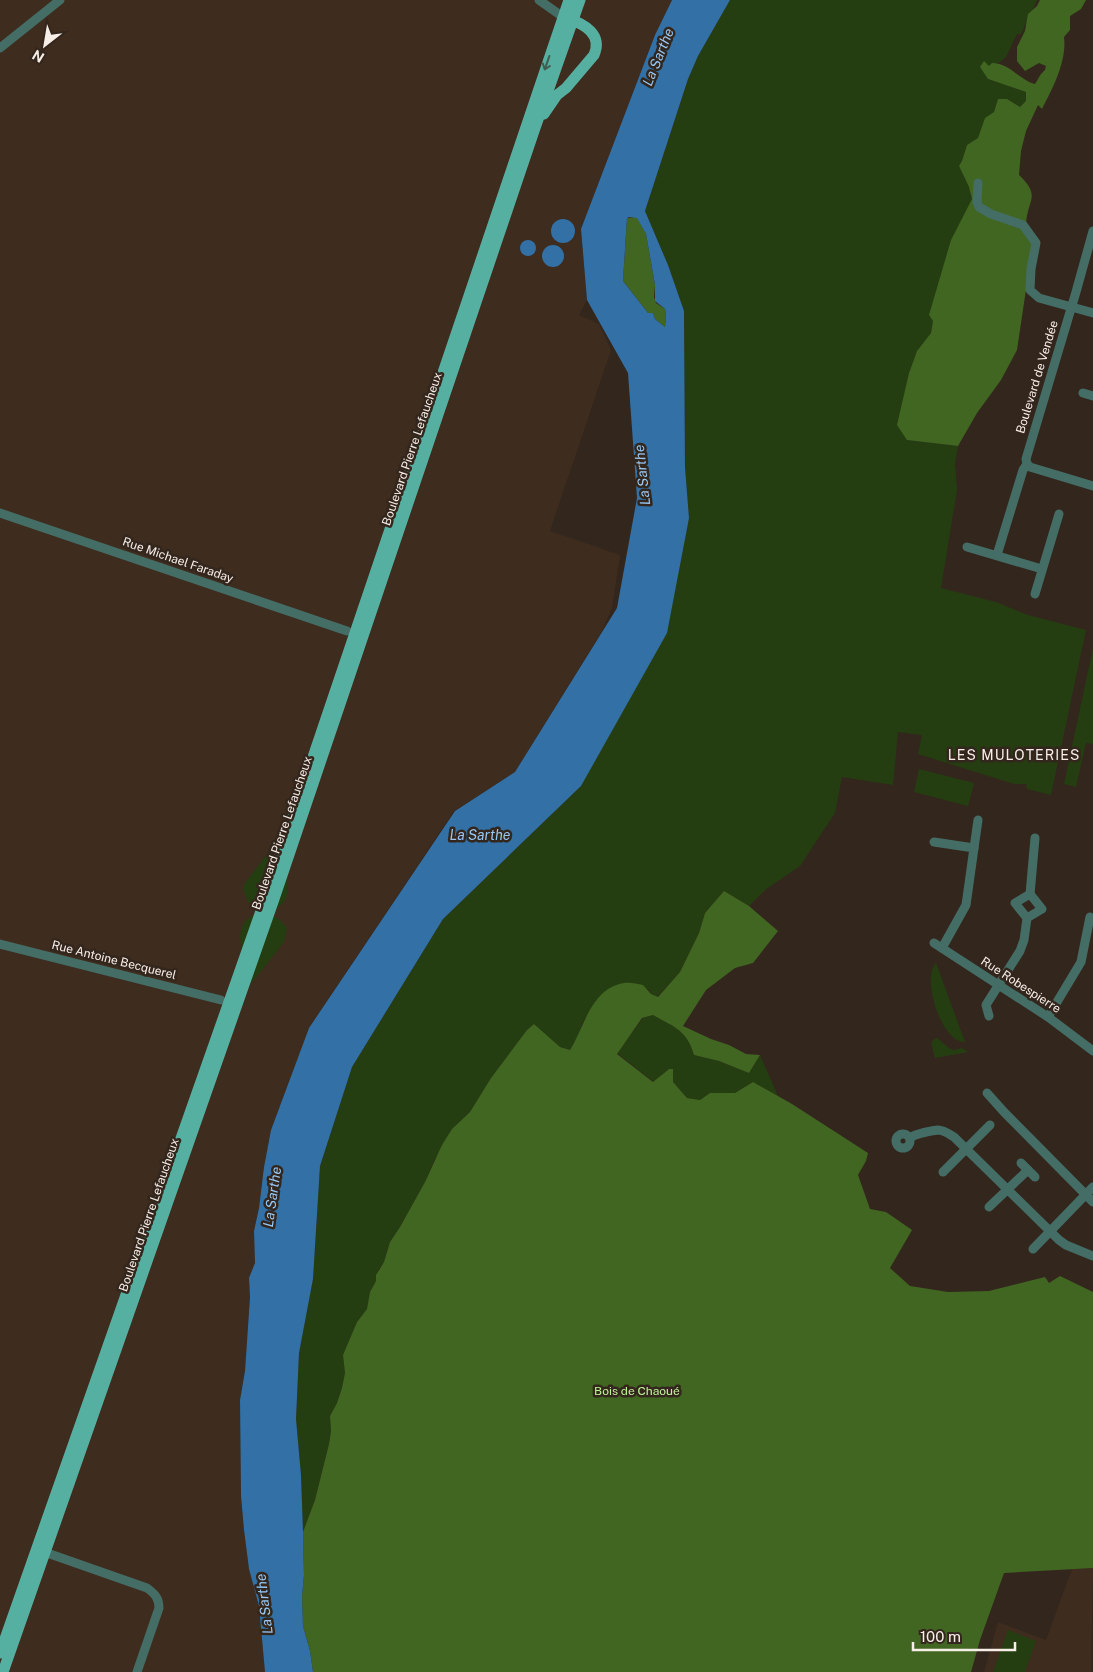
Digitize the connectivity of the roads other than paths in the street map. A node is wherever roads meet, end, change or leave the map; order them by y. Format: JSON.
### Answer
{"nodes":[{"id":1,"x":60,"y":0,"type":"edge"},
{"id":2,"x":539,"y":0,"type":"edge"},
{"id":3,"x":569,"y":0,"type":"edge"},
{"id":4,"x":580,"y":0,"type":"edge"},
{"id":5,"x":568,"y":18,"type":"junction"},
{"id":6,"x":0,"y":48,"type":"edge"},
{"id":7,"x":535,"y":128,"type":"junction"},
{"id":8,"x":978,"y":183,"type":"dead end"},
{"id":9,"x":1093,"y":231,"type":"edge"},
{"id":10,"x":1092,"y":242,"type":"edge"},
{"id":11,"x":1071,"y":307,"type":"junction"},
{"id":12,"x":1093,"y":313,"type":"edge"},
{"id":13,"x":1084,"y":394,"type":"dead end"},
{"id":14,"x":1093,"y":396,"type":"edge"},
{"id":15,"x":1027,"y":464,"type":"junction"},
{"id":16,"x":1093,"y":486,"type":"edge"},
{"id":17,"x":0,"y":513,"type":"edge"},
{"id":18,"x":1059,"y":514,"type":"dead end"},
{"id":19,"x":967,"y":547,"type":"dead end"},
{"id":20,"x":997,"y":555,"type":"junction"},
{"id":21,"x":1042,"y":569,"type":"junction"},
{"id":22,"x":1035,"y":594,"type":"dead end"},
{"id":23,"x":347,"y":631,"type":"dead end"},
{"id":24,"x":978,"y":820,"type":"dead end"},
{"id":25,"x":1035,"y":838,"type":"dead end"},
{"id":26,"x":934,"y":842,"type":"dead end"},
{"id":27,"x":974,"y":848,"type":"junction"},
{"id":28,"x":1030,"y":894,"type":"junction"},
{"id":29,"x":265,"y":912,"type":"junction"},
{"id":30,"x":1090,"y":917,"type":"dead end"},
{"id":31,"x":1027,"y":918,"type":"junction"},
{"id":32,"x":0,"y":944,"type":"edge"},
{"id":33,"x":999,"y":985,"type":"junction"},
{"id":34,"x":221,"y":1000,"type":"dead end"},
{"id":35,"x":989,"y":1016,"type":"dead end"},
{"id":36,"x":1048,"y":1017,"type":"junction"},
{"id":37,"x":1093,"y":1051,"type":"edge"},
{"id":38,"x":987,"y":1093,"type":"dead end"},
{"id":39,"x":990,"y":1125,"type":"dead end"},
{"id":40,"x":910,"y":1138,"type":"dead end"},
{"id":41,"x":966,"y":1149,"type":"junction"},
{"id":42,"x":1021,"y":1163,"type":"dead end"},
{"id":43,"x":1028,"y":1170,"type":"junction"},
{"id":44,"x":943,"y":1172,"type":"dead end"},
{"id":45,"x":1034,"y":1177,"type":"dead end"},
{"id":46,"x":1093,"y":1187,"type":"edge"},
{"id":47,"x":1008,"y":1190,"type":"junction"},
{"id":48,"x":1090,"y":1199,"type":"edge"},
{"id":49,"x":989,"y":1207,"type":"dead end"},
{"id":50,"x":1050,"y":1232,"type":"junction"},
{"id":51,"x":1033,"y":1248,"type":"dead end"},
{"id":52,"x":1093,"y":1256,"type":"edge"},
{"id":53,"x":50,"y":1554,"type":"dead end"},
{"id":54,"x":0,"y":1654,"type":"edge"},
{"id":55,"x":3,"y":1672,"type":"edge"},
{"id":56,"x":137,"y":1672,"type":"edge"}],
"edges":[{"from":1,"to":6,"type":"street"},
{"from":2,"to":5,"type":"street"},
{"from":3,"to":5,"type":"main road","name":"Boulevard Pierre Lefaucheux"},
{"from":4,"to":5,"type":"main road","name":"Boulevard Pierre Lefaucheux"},
{"from":5,"to":7,"type":"main road","name":"Boulevard Pierre Lefaucheux"},
{"from":5,"to":7,"type":"main road"},
{"from":5,"to":29,"type":"main road","name":"Boulevard Pierre Lefaucheux","one_way":true},
{"from":7,"to":29,"type":"main road","name":"Boulevard Pierre Lefaucheux"},
{"from":8,"to":11,"type":"street"},
{"from":9,"to":10,"type":"street","name":"Boulevard de Vendée"},
{"from":10,"to":11,"type":"street","name":"Boulevard de Vendée"},
{"from":11,"to":12,"type":"street"},
{"from":11,"to":15,"type":"street","name":"Boulevard de Vendée"},
{"from":13,"to":14,"type":"street"},
{"from":15,"to":16,"type":"street"},
{"from":15,"to":20,"type":"street","name":"Boulevard de Vendée"},
{"from":17,"to":23,"type":"street","name":"Rue Michael Faraday"},
{"from":18,"to":21,"type":"street"},
{"from":19,"to":20,"type":"street"},
{"from":20,"to":21,"type":"street"},
{"from":21,"to":22,"type":"street"},
{"from":24,"to":27,"type":"street"},
{"from":25,"to":28,"type":"street"},
{"from":26,"to":27,"type":"street"},
{"from":27,"to":33,"type":"street","name":"Rue Robespierre"},
{"from":28,"to":31,"type":"street"},
{"from":28,"to":31,"type":"street"},
{"from":29,"to":54,"type":"main road","name":"Boulevard Pierre Lefaucheux"},
{"from":29,"to":55,"type":"main road","name":"Boulevard Pierre Lefaucheux"},
{"from":30,"to":36,"type":"street"},
{"from":31,"to":33,"type":"street"},
{"from":32,"to":34,"type":"street","name":"Rue Antoine Becquerel"},
{"from":33,"to":35,"type":"street"},
{"from":33,"to":36,"type":"street","name":"Rue Robespierre"},
{"from":36,"to":37,"type":"street","name":"Rue Robespierre"},
{"from":38,"to":48,"type":"street"},
{"from":39,"to":41,"type":"street"},
{"from":40,"to":41,"type":"street"},
{"from":41,"to":44,"type":"street"},
{"from":41,"to":47,"type":"street"},
{"from":42,"to":43,"type":"street"},
{"from":43,"to":45,"type":"street"},
{"from":43,"to":47,"type":"street"},
{"from":46,"to":48,"type":"street"},
{"from":47,"to":49,"type":"street"},
{"from":47,"to":50,"type":"street"},
{"from":48,"to":50,"type":"street"},
{"from":50,"to":51,"type":"street"},
{"from":50,"to":52,"type":"street"},
{"from":53,"to":56,"type":"street"}]}
